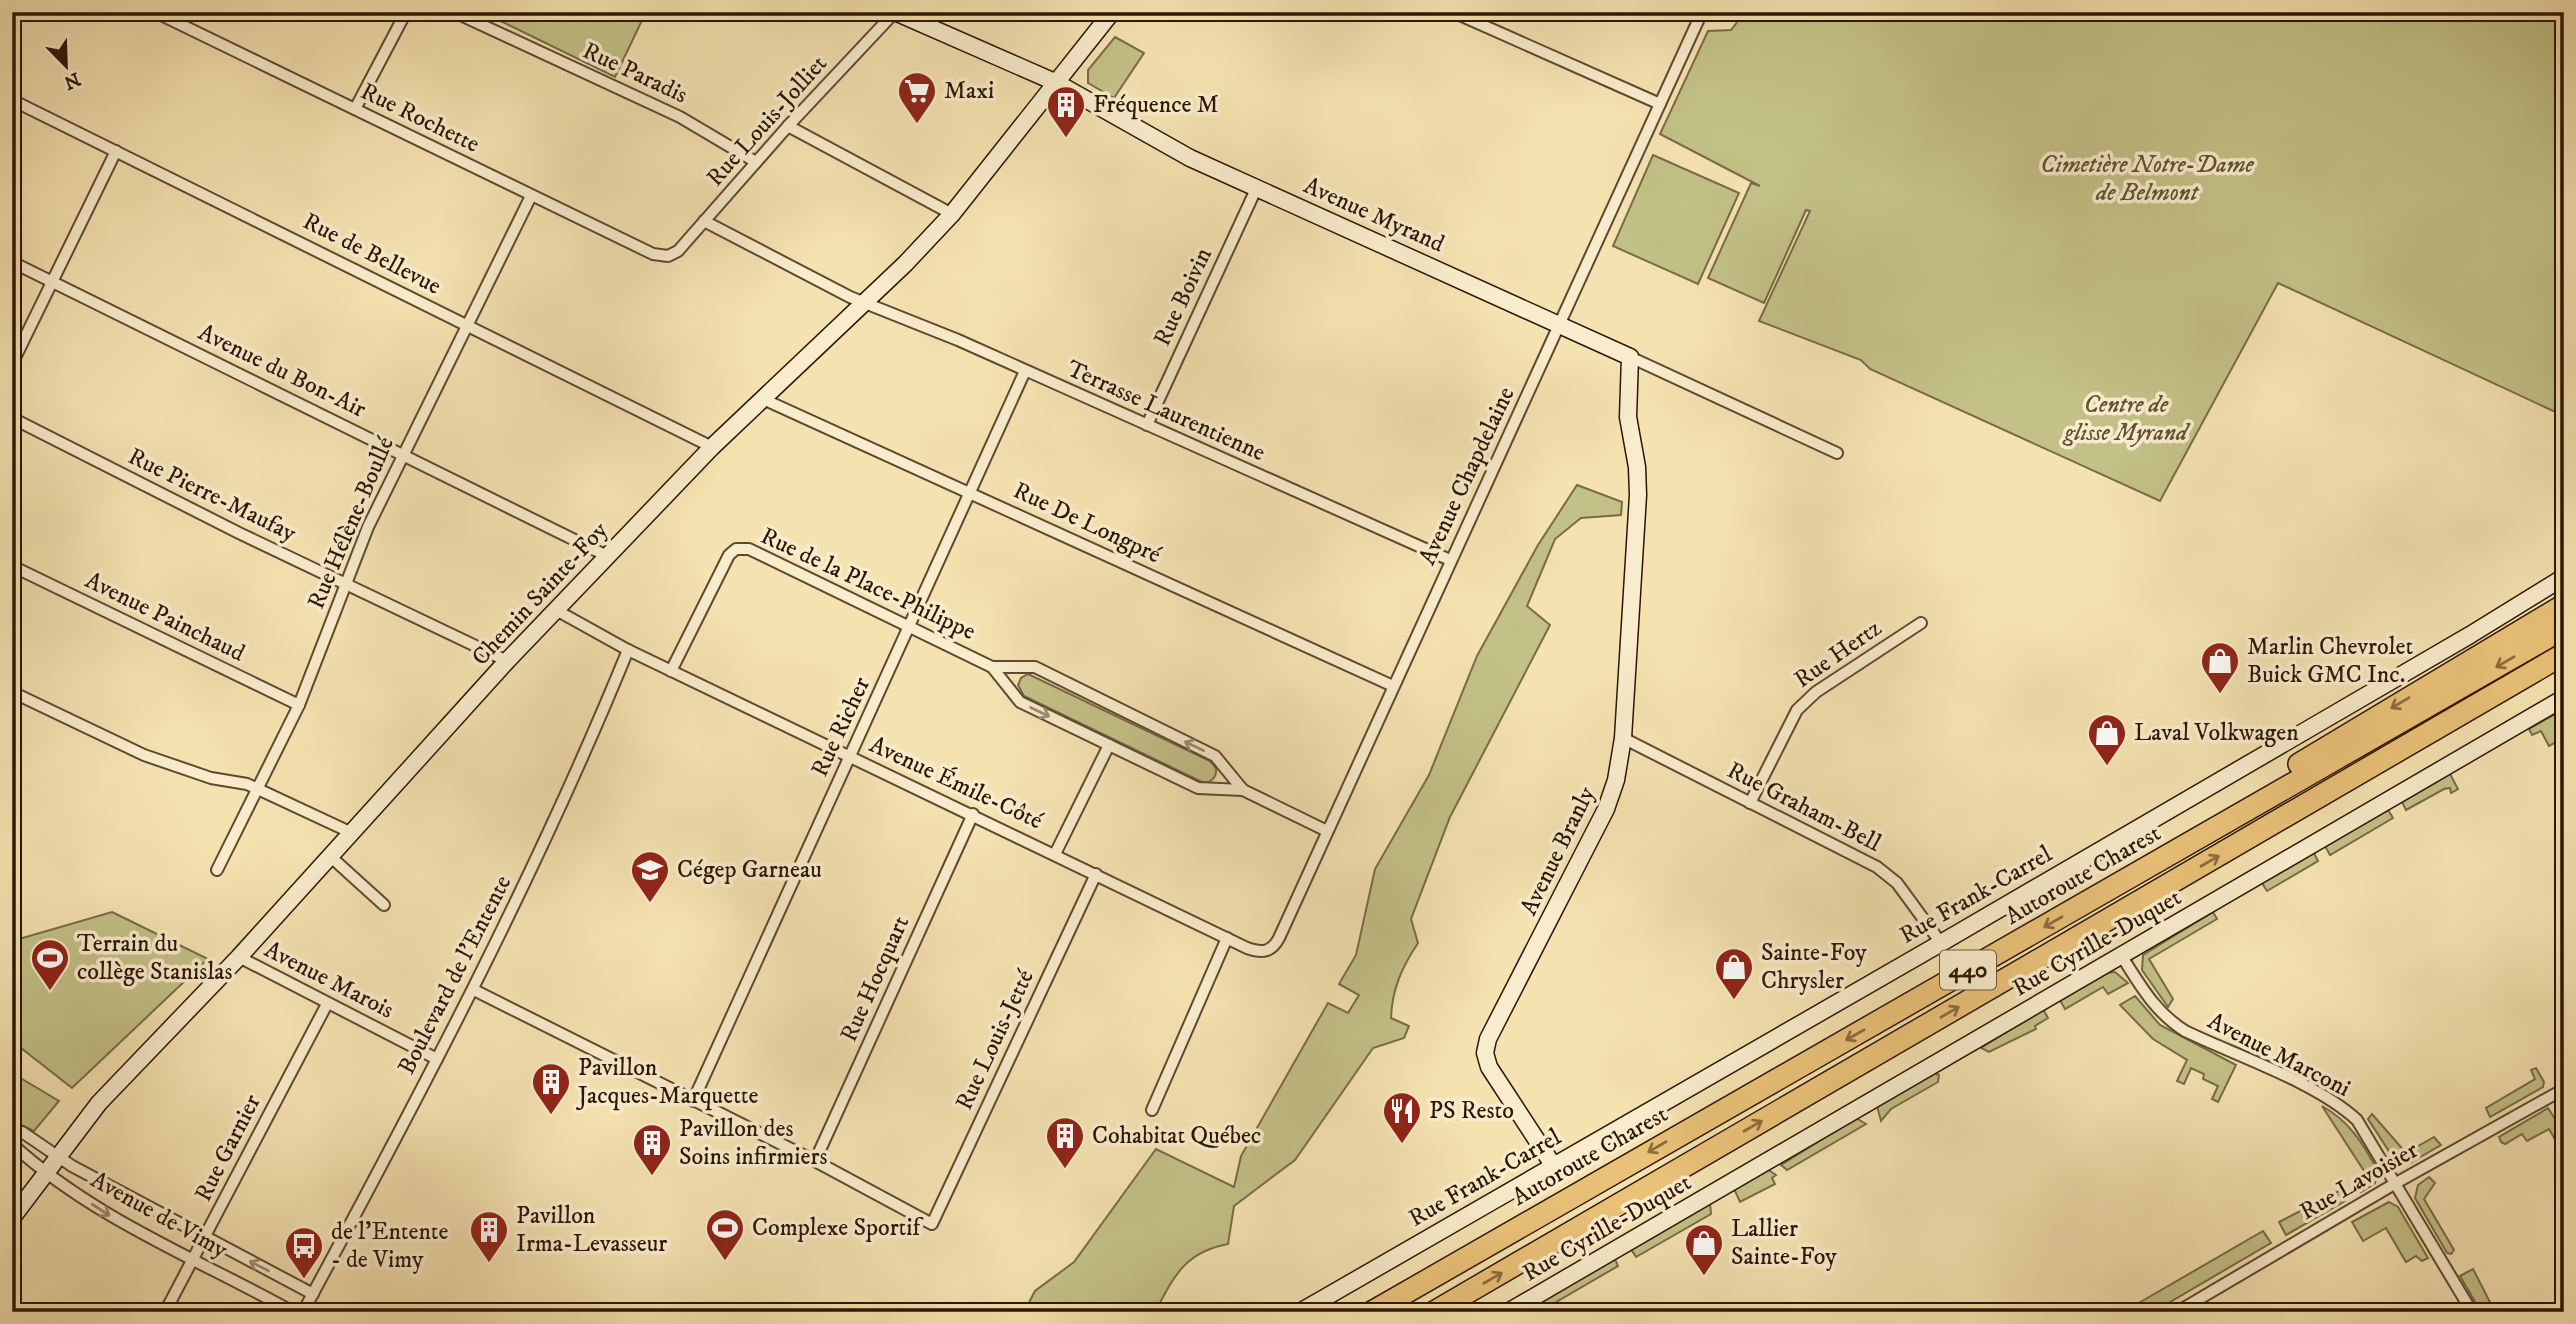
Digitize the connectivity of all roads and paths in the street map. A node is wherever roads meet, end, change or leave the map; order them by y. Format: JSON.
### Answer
{"nodes":[{"id":1,"x":155,"y":12,"type":"edge"},
{"id":2,"x":406,"y":12,"type":"edge"},
{"id":3,"x":454,"y":12,"type":"edge"},
{"id":4,"x":895,"y":12,"type":"edge"},
{"id":5,"x":1112,"y":12,"type":"edge"},
{"id":6,"x":1453,"y":12,"type":"edge"},
{"id":7,"x":1702,"y":12,"type":"edge"},
{"id":8,"x":1057,"y":83,"type":"junction"},
{"id":9,"x":12,"y":100,"type":"edge"},
{"id":10,"x":1660,"y":104,"type":"junction"},
{"id":11,"x":355,"y":109,"type":"junction"},
{"id":12,"x":788,"y":126,"type":"junction"},
{"id":13,"x":116,"y":151,"type":"junction"},
{"id":14,"x":756,"y":162,"type":"junction"},
{"id":15,"x":1257,"y":187,"type":"junction"},
{"id":16,"x":531,"y":196,"type":"junction"},
{"id":17,"x":952,"y":214,"type":"junction"},
{"id":18,"x":704,"y":221,"type":"junction"},
{"id":19,"x":668,"y":256,"type":"joint"},
{"id":20,"x":12,"y":262,"type":"edge"},
{"id":21,"x":52,"y":281,"type":"junction"},
{"id":22,"x":864,"y":302,"type":"junction"},
{"id":23,"x":1560,"y":325,"type":"junction"},
{"id":24,"x":468,"y":328,"type":"junction"},
{"id":25,"x":1629,"y":357,"type":"junction"},
{"id":26,"x":12,"y":364,"type":"edge"},
{"id":27,"x":1025,"y":371,"type":"junction"},
{"id":28,"x":763,"y":399,"type":"junction"},
{"id":29,"x":12,"y":418,"type":"edge"},
{"id":30,"x":1147,"y":425,"type":"junction"},
{"id":31,"x":712,"y":447,"type":"junction"},
{"id":32,"x":402,"y":453,"type":"junction"},
{"id":33,"x":1837,"y":453,"type":"dead end"},
{"id":34,"x":971,"y":493,"type":"junction"},
{"id":35,"x":607,"y":556,"type":"junction"},
{"id":36,"x":1450,"y":559,"type":"junction"},
{"id":37,"x":12,"y":566,"type":"edge"},
{"id":38,"x":2564,"y":577,"type":"edge"},
{"id":39,"x":346,"y":584,"type":"junction"},
{"id":40,"x":2564,"y":605,"type":"edge"},
{"id":41,"x":556,"y":610,"type":"junction"},
{"id":42,"x":1922,"y":623,"type":"dead end"},
{"id":43,"x":911,"y":627,"type":"junction"},
{"id":44,"x":2564,"y":628,"type":"edge"},
{"id":45,"x":628,"y":650,"type":"junction"},
{"id":46,"x":2564,"y":654,"type":"edge"},
{"id":47,"x":508,"y":661,"type":"junction"},
{"id":48,"x":992,"y":667,"type":"junction"},
{"id":49,"x":2564,"y":670,"type":"edge"},
{"id":50,"x":671,"y":671,"type":"junction"},
{"id":51,"x":1393,"y":686,"type":"junction"},
{"id":52,"x":12,"y":692,"type":"edge"},
{"id":53,"x":2564,"y":698,"type":"edge"},
{"id":54,"x":299,"y":705,"type":"junction"},
{"id":55,"x":1623,"y":738,"type":"junction"},
{"id":56,"x":1110,"y":745,"type":"junction"},
{"id":57,"x":850,"y":756,"type":"junction"},
{"id":58,"x":259,"y":789,"type":"junction"},
{"id":59,"x":1243,"y":790,"type":"junction"},
{"id":60,"x":1750,"y":803,"type":"junction"},
{"id":61,"x":2307,"y":805,"type":"junction"},
{"id":62,"x":973,"y":814,"type":"junction"},
{"id":63,"x":1327,"y":831,"type":"junction"},
{"id":64,"x":352,"y":833,"type":"junction"},
{"id":65,"x":1055,"y":854,"type":"junction"},
{"id":66,"x":331,"y":857,"type":"junction"},
{"id":67,"x":216,"y":870,"type":"dead end"},
{"id":68,"x":1096,"y":874,"type":"junction"},
{"id":69,"x":2096,"y":898,"type":"junction"},
{"id":70,"x":384,"y":905,"type":"dead end"},
{"id":71,"x":1227,"y":937,"type":"junction"},
{"id":72,"x":1941,"y":943,"type":"junction"},
{"id":73,"x":1264,"y":952,"type":"joint"},
{"id":74,"x":2121,"y":955,"type":"junction"},
{"id":75,"x":239,"y":957,"type":"junction"},
{"id":76,"x":474,"y":990,"type":"junction"},
{"id":77,"x":327,"y":1004,"type":"junction"},
{"id":78,"x":437,"y":1059,"type":"junction"},
{"id":79,"x":2564,"y":1089,"type":"edge"},
{"id":80,"x":694,"y":1101,"type":"junction"},
{"id":81,"x":1152,"y":1110,"type":"dead end"},
{"id":82,"x":12,"y":1129,"type":"edge"},
{"id":83,"x":12,"y":1144,"type":"edge"},
{"id":84,"x":56,"y":1157,"type":"junction"},
{"id":85,"x":815,"y":1161,"type":"junction"},
{"id":86,"x":1553,"y":1165,"type":"junction"},
{"id":87,"x":44,"y":1173,"type":"junction"},
{"id":88,"x":2396,"y":1183,"type":"junction"},
{"id":89,"x":12,"y":1217,"type":"edge"},
{"id":90,"x":205,"y":1238,"type":"junction"},
{"id":91,"x":193,"y":1259,"type":"junction"},
{"id":92,"x":313,"y":1294,"type":"junction"},
{"id":93,"x":2194,"y":1308,"type":"edge"},
{"id":94,"x":165,"y":1312,"type":"edge"},
{"id":95,"x":293,"y":1312,"type":"edge"},
{"id":96,"x":303,"y":1312,"type":"edge"},
{"id":97,"x":1300,"y":1312,"type":"edge"},
{"id":98,"x":1372,"y":1312,"type":"edge"},
{"id":99,"x":1434,"y":1312,"type":"edge"},
{"id":100,"x":1508,"y":1312,"type":"edge"},
{"id":101,"x":2177,"y":1312,"type":"edge"},
{"id":102,"x":2472,"y":1312,"type":"edge"}],
"edges":[{"from":1,"to":11,"type":"street","name":"Rue Rochette"},
{"from":2,"to":11,"type":"street"},
{"from":3,"to":14,"type":"street","name":"Rue Paradis"},
{"from":4,"to":8,"type":"street","name":"Avenue Myrand"},
{"from":4,"to":12,"type":"street","name":"Rue Louis-Jolliet"},
{"from":5,"to":8,"type":"street","name":"Chemin Sainte-Foy"},
{"from":6,"to":10,"type":"street"},
{"from":7,"to":10,"type":"street","name":"Avenue Chapdelaine"},
{"from":8,"to":15,"type":"street","name":"Avenue Myrand"},
{"from":8,"to":17,"type":"street","name":"Chemin Sainte-Foy"},
{"from":9,"to":13,"type":"street","name":"Rue de Bellevue"},
{"from":10,"to":23,"type":"street","name":"Avenue Chapdelaine"},
{"from":11,"to":16,"type":"street","name":"Rue Rochette"},
{"from":12,"to":14,"type":"street","name":"Rue Louis-Jolliet"},
{"from":12,"to":17,"type":"street"},
{"from":13,"to":21,"type":"street"},
{"from":13,"to":24,"type":"street","name":"Rue de Bellevue"},
{"from":14,"to":18,"type":"street","name":"Rue Louis-Jolliet"},
{"from":15,"to":23,"type":"street","name":"Avenue Myrand"},
{"from":15,"to":30,"type":"street","name":"Rue Boivin"},
{"from":16,"to":19,"type":"street","name":"Rue Rochette"},
{"from":16,"to":24,"type":"street","name":"Rue Hélène-Boullé"},
{"from":17,"to":22,"type":"street","name":"Chemin Sainte-Foy"},
{"from":18,"to":19,"type":"street","name":"Rue Louis-Jolliet"},
{"from":18,"to":22,"type":"street"},
{"from":20,"to":21,"type":"street","name":"Avenue du Bon-Air"},
{"from":21,"to":26,"type":"street"},
{"from":21,"to":32,"type":"street","name":"Avenue du Bon-Air"},
{"from":22,"to":27,"type":"street","name":"Terrasse Laurentienne"},
{"from":22,"to":28,"type":"street","name":"Chemin Sainte-Foy"},
{"from":23,"to":25,"type":"street","name":"Avenue Myrand"},
{"from":23,"to":36,"type":"street","name":"Avenue Chapdelaine"},
{"from":24,"to":31,"type":"street","name":"Rue de Bellevue"},
{"from":24,"to":32,"type":"street","name":"Rue Hélène-Boullé"},
{"from":25,"to":33,"type":"street","name":"Avenue Myrand"},
{"from":25,"to":55,"type":"street","name":"Avenue Branly"},
{"from":27,"to":30,"type":"street","name":"Terrasse Laurentienne"},
{"from":27,"to":34,"type":"street","name":"Rue Richer"},
{"from":28,"to":31,"type":"street","name":"Chemin Sainte-Foy"},
{"from":28,"to":34,"type":"street","name":"Rue De Longpré"},
{"from":29,"to":39,"type":"street","name":"Rue Pierre-Maufay"},
{"from":30,"to":36,"type":"street","name":"Terrasse Laurentienne"},
{"from":31,"to":35,"type":"street","name":"Chemin Sainte-Foy"},
{"from":32,"to":35,"type":"street","name":"Avenue du Bon-Air"},
{"from":32,"to":39,"type":"street","name":"Rue Hélène-Boullé"},
{"from":34,"to":43,"type":"street","name":"Rue Richer"},
{"from":34,"to":51,"type":"street","name":"Rue De Longpré"},
{"from":35,"to":41,"type":"street","name":"Chemin Sainte-Foy"},
{"from":36,"to":51,"type":"street","name":"Avenue Chapdelaine"},
{"from":37,"to":54,"type":"street","name":"Avenue Painchaud"},
{"from":38,"to":72,"type":"street","name":"Rue Frank-Carrel"},
{"from":39,"to":47,"type":"street","name":"Rue Pierre-Maufay"},
{"from":39,"to":54,"type":"street","name":"Rue Hélène-Boullé"},
{"from":40,"to":69,"type":"highway","one_way":true},
{"from":41,"to":45,"type":"street","name":"Avenue Émile-Côté"},
{"from":41,"to":47,"type":"street","name":"Chemin Sainte-Foy"},
{"from":42,"to":60,"type":"street","name":"Rue Hertz"},
{"from":43,"to":48,"type":"street","name":"Rue de la Place-Philippe"},
{"from":43,"to":50,"type":"street","name":"Rue de la Place-Philippe"},
{"from":43,"to":57,"type":"street","name":"Rue Richer"},
{"from":44,"to":69,"type":"highway","name":"Autoroute Charest","number":"440","one_way":true},
{"from":45,"to":50,"type":"street","name":"Avenue Émile-Côté"},
{"from":45,"to":76,"type":"street","name":"Boulevard de l'Entente"},
{"from":46,"to":61,"type":"highway","number":"440"},
{"from":47,"to":64,"type":"street","name":"Chemin Sainte-Foy"},
{"from":48,"to":56,"type":"street","name":"Rue de la Place-Philippe","one_way":true},
{"from":59,"to":48,"type":"street","name":"Rue de la Place-Philippe","one_way":true},
{"from":49,"to":61,"type":"highway"},
{"from":50,"to":57,"type":"street","name":"Avenue Émile-Côté"},
{"from":51,"to":63,"type":"street","name":"Avenue Chapdelaine"},
{"from":52,"to":58,"type":"street"},
{"from":53,"to":74,"type":"street","name":"Rue Cyrille-Duquet"},
{"from":54,"to":58,"type":"street","name":"Rue Hélène-Boullé"},
{"from":55,"to":60,"type":"street","name":"Rue Graham-Bell"},
{"from":55,"to":86,"type":"street","name":"Avenue Branly"},
{"from":56,"to":59,"type":"street","name":"Rue de la Place-Philippe"},
{"from":56,"to":65,"type":"street"},
{"from":57,"to":62,"type":"street","name":"Avenue Émile-Côté"},
{"from":57,"to":80,"type":"street","name":"Rue Richer"},
{"from":58,"to":64,"type":"street"},
{"from":58,"to":67,"type":"street","name":"Rue Hélène-Boullé"},
{"from":59,"to":63,"type":"street","name":"Rue de la Place-Philippe"},
{"from":60,"to":72,"type":"street","name":"Rue Graham-Bell"},
{"from":99,"to":61,"type":"highway","number":"440","one_way":true},
{"from":62,"to":65,"type":"street","name":"Avenue Émile-Côté"},
{"from":62,"to":85,"type":"street","name":"Rue Hocquart"},
{"from":63,"to":73,"type":"street","name":"Avenue Chapdelaine"},
{"from":64,"to":66,"type":"street","name":"Chemin Sainte-Foy"},
{"from":65,"to":68,"type":"street","name":"Avenue Émile-Côté"},
{"from":66,"to":70,"type":"street"},
{"from":66,"to":75,"type":"street","name":"Chemin Sainte-Foy"},
{"from":68,"to":71,"type":"street","name":"Avenue Émile-Côté"},
{"from":68,"to":85,"type":"street","name":"Rue Louis-Jetté"},
{"from":69,"to":98,"type":"highway","name":"Autoroute Charest","number":"440","one_way":true},
{"from":71,"to":73,"type":"street","name":"Avenue Émile-Côté"},
{"from":71,"to":81,"type":"street"},
{"from":72,"to":86,"type":"street","name":"Rue Frank-Carrel"},
{"from":74,"to":88,"type":"street","name":"Avenue Marconi"},
{"from":74,"to":100,"type":"street","name":"Rue Cyrille-Duquet"},
{"from":75,"to":77,"type":"street","name":"Avenue Marois"},
{"from":75,"to":84,"type":"street","name":"Chemin Sainte-Foy"},
{"from":76,"to":78,"type":"street","name":"Boulevard de l'Entente"},
{"from":76,"to":80,"type":"street"},
{"from":77,"to":78,"type":"street","name":"Avenue Marois"},
{"from":77,"to":90,"type":"street","name":"Rue Garnier"},
{"from":78,"to":92,"type":"street","name":"Boulevard de l'Entente"},
{"from":79,"to":88,"type":"street","name":"Rue Lavoisier"},
{"from":80,"to":85,"type":"street"},
{"from":82,"to":84,"type":"street","name":"Avenue de Vimy"},
{"from":83,"to":87,"type":"street","name":"Avenue de Vimy"},
{"from":84,"to":87,"type":"street","name":"Chemin Sainte-Foy"},
{"from":84,"to":90,"type":"street","name":"Avenue de Vimy"},
{"from":86,"to":97,"type":"street","name":"Rue Frank-Carrel"},
{"from":87,"to":89,"type":"street","name":"Chemin Sainte-Foy"},
{"from":87,"to":91,"type":"street","name":"Avenue de Vimy","one_way":true},
{"from":88,"to":93,"type":"street","name":"Rue Lavoisier"},
{"from":88,"to":102,"type":"street","name":"Avenue Marconi"},
{"from":90,"to":91,"type":"street","name":"Rue Garnier"},
{"from":92,"to":90,"type":"street","name":"Avenue de Vimy","one_way":true},
{"from":91,"to":94,"type":"street","name":"Rue Garnier"},
{"from":91,"to":95,"type":"street","name":"Avenue de Vimy"},
{"from":92,"to":96,"type":"street","name":"Boulevard de l'Entente"},
{"from":93,"to":101,"type":"street","name":"Rue Lavoisier"}]}
